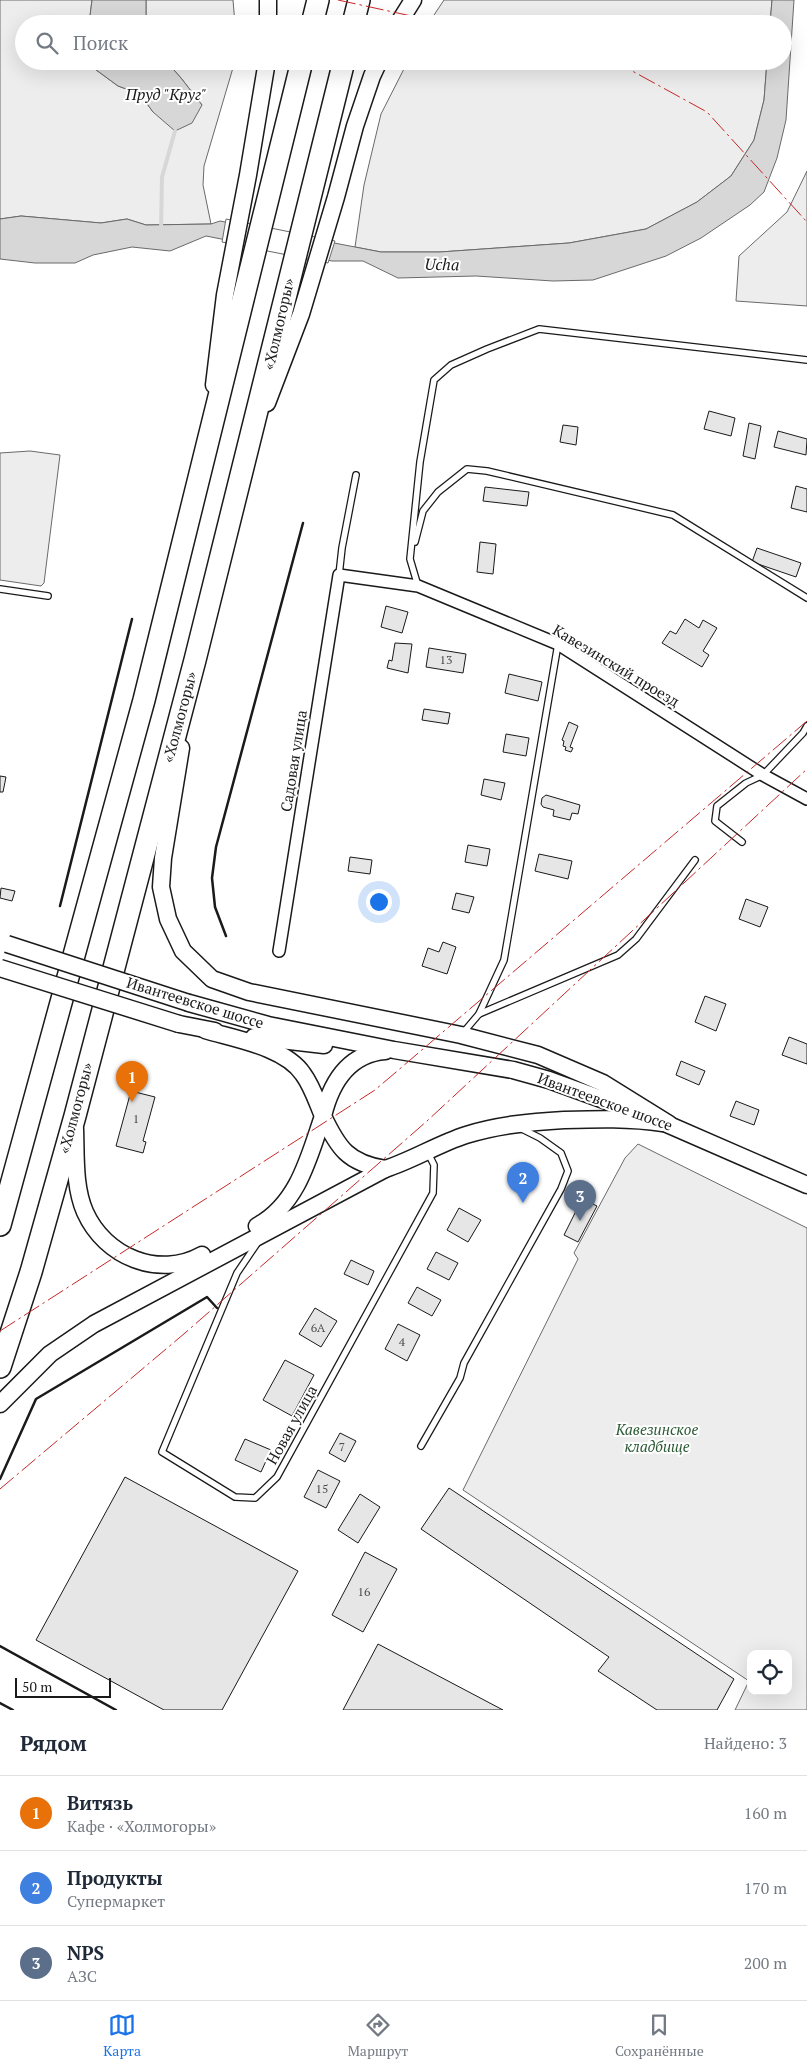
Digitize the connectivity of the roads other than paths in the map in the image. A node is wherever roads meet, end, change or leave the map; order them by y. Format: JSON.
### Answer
{"nodes":[{"id":1,"x":268,"y":0,"type":"edge"},
{"id":2,"x":316,"y":0,"type":"edge"},
{"id":3,"x":359,"y":0,"type":"edge"},
{"id":4,"x":413,"y":0,"type":"edge"},
{"id":5,"x":268,"y":15,"type":"edge"},
{"id":6,"x":313,"y":15,"type":"edge"},
{"id":7,"x":355,"y":15,"type":"edge"},
{"id":8,"x":404,"y":15,"type":"edge"},
{"id":9,"x":266,"y":70,"type":"edge"},
{"id":10,"x":300,"y":70,"type":"edge"},
{"id":11,"x":342,"y":70,"type":"edge"},
{"id":12,"x":375,"y":70,"type":"edge"},
{"id":13,"x":234,"y":297,"type":"junction"},
{"id":14,"x":291,"y":312,"type":"junction"},
{"id":15,"x":807,"y":360,"type":"edge"},
{"id":16,"x":356,"y":475,"type":"dead end"},
{"id":17,"x":410,"y":559,"type":"junction"},
{"id":18,"x":339,"y":575,"type":"junction"},
{"id":19,"x":418,"y":586,"type":"junction"},
{"id":20,"x":0,"y":589,"type":"edge"},
{"id":21,"x":48,"y":596,"type":"dead end"},
{"id":22,"x":807,"y":598,"type":"edge"},
{"id":23,"x":558,"y":644,"type":"junction"},
{"id":24,"x":195,"y":660,"type":"junction"},
{"id":25,"x":807,"y":726,"type":"edge"},
{"id":26,"x":763,"y":775,"type":"junction"},
{"id":27,"x":807,"y":799,"type":"edge"},
{"id":28,"x":742,"y":842,"type":"dead end"},
{"id":29,"x":695,"y":860,"type":"dead end"},
{"id":30,"x":4,"y":943,"type":"edge"},
{"id":31,"x":279,"y":951,"type":"dead end"},
{"id":32,"x":0,"y":968,"type":"edge"},
{"id":33,"x":479,"y":1014,"type":"junction"},
{"id":34,"x":206,"y":1030,"type":"junction"},
{"id":35,"x":461,"y":1035,"type":"junction"},
{"id":36,"x":394,"y":1050,"type":"junction"},
{"id":37,"x":75,"y":1116,"type":"junction"},
{"id":38,"x":322,"y":1116,"type":"junction"},
{"id":39,"x":511,"y":1124,"type":"junction"},
{"id":40,"x":669,"y":1124,"type":"junction"},
{"id":41,"x":428,"y":1151,"type":"junction"},
{"id":42,"x":385,"y":1169,"type":"junction"},
{"id":43,"x":807,"y":1185,"type":"edge"},
{"id":44,"x":0,"y":1225,"type":"edge"},
{"id":45,"x":266,"y":1231,"type":"junction"},
{"id":46,"x":0,"y":1367,"type":"edge"},
{"id":47,"x":0,"y":1404,"type":"edge"},
{"id":48,"x":421,"y":1446,"type":"dead end"}],
"edges":[{"from":1,"to":5,"type":"main road"},
{"from":2,"to":6,"type":"highway"},
{"from":3,"to":7,"type":"highway"},
{"from":4,"to":8,"type":"main road"},
{"from":9,"to":13,"type":"main road"},
{"from":10,"to":13,"type":"highway"},
{"from":11,"to":14,"type":"highway","name":"«Холмогоры»"},
{"from":12,"to":14,"type":"main road"},
{"from":13,"to":44,"type":"highway"},
{"from":14,"to":24,"type":"highway","name":"«Холмогоры»"},
{"from":15,"to":17,"type":"lane"},
{"from":16,"to":18,"type":"lane"},
{"from":17,"to":19,"type":"lane"},
{"from":17,"to":22,"type":"lane"},
{"from":18,"to":19,"type":"street","name":"Кавезинский проезд"},
{"from":18,"to":31,"type":"street","name":"Садовая улица"},
{"from":19,"to":23,"type":"street","name":"Кавезинский проезд"},
{"from":20,"to":21,"type":"lane"},
{"from":23,"to":26,"type":"street","name":"Кавезинский проезд"},
{"from":23,"to":33,"type":"lane"},
{"from":24,"to":35,"type":"main road"},
{"from":24,"to":37,"type":"highway","name":"«Холмогоры»"},
{"from":25,"to":26,"type":"lane"},
{"from":26,"to":27,"type":"street","name":"Кавезинский проезд"},
{"from":26,"to":28,"type":"lane"},
{"from":29,"to":33,"type":"lane"},
{"from":30,"to":36,"type":"main road","name":"Ивантеевское шоссе","bridge":true},
{"from":32,"to":34,"type":"main road","name":"Ивантеевское шоссе","bridge":true},
{"from":33,"to":35,"type":"lane"},
{"from":34,"to":36,"type":"main road","name":"Ивантеевское шоссе"},
{"from":34,"to":38,"type":"main road"},
{"from":35,"to":40,"type":"main road"},
{"from":36,"to":38,"type":"main road"},
{"from":36,"to":40,"type":"main road","name":"Ивантеевское шоссе"},
{"from":37,"to":38,"type":"main road"},
{"from":37,"to":46,"type":"highway","name":"«Холмогоры»"},
{"from":38,"to":42,"type":"main road"},
{"from":39,"to":40,"type":"main road"},
{"from":39,"to":41,"type":"main road"},
{"from":39,"to":48,"type":"lane"},
{"from":40,"to":43,"type":"main road","name":"Ивантеевское шоссе"},
{"from":41,"to":42,"type":"main road"},
{"from":41,"to":45,"type":"lane","name":"Новая улица"},
{"from":42,"to":45,"type":"main road"},
{"from":45,"to":47,"type":"main road"}]}
